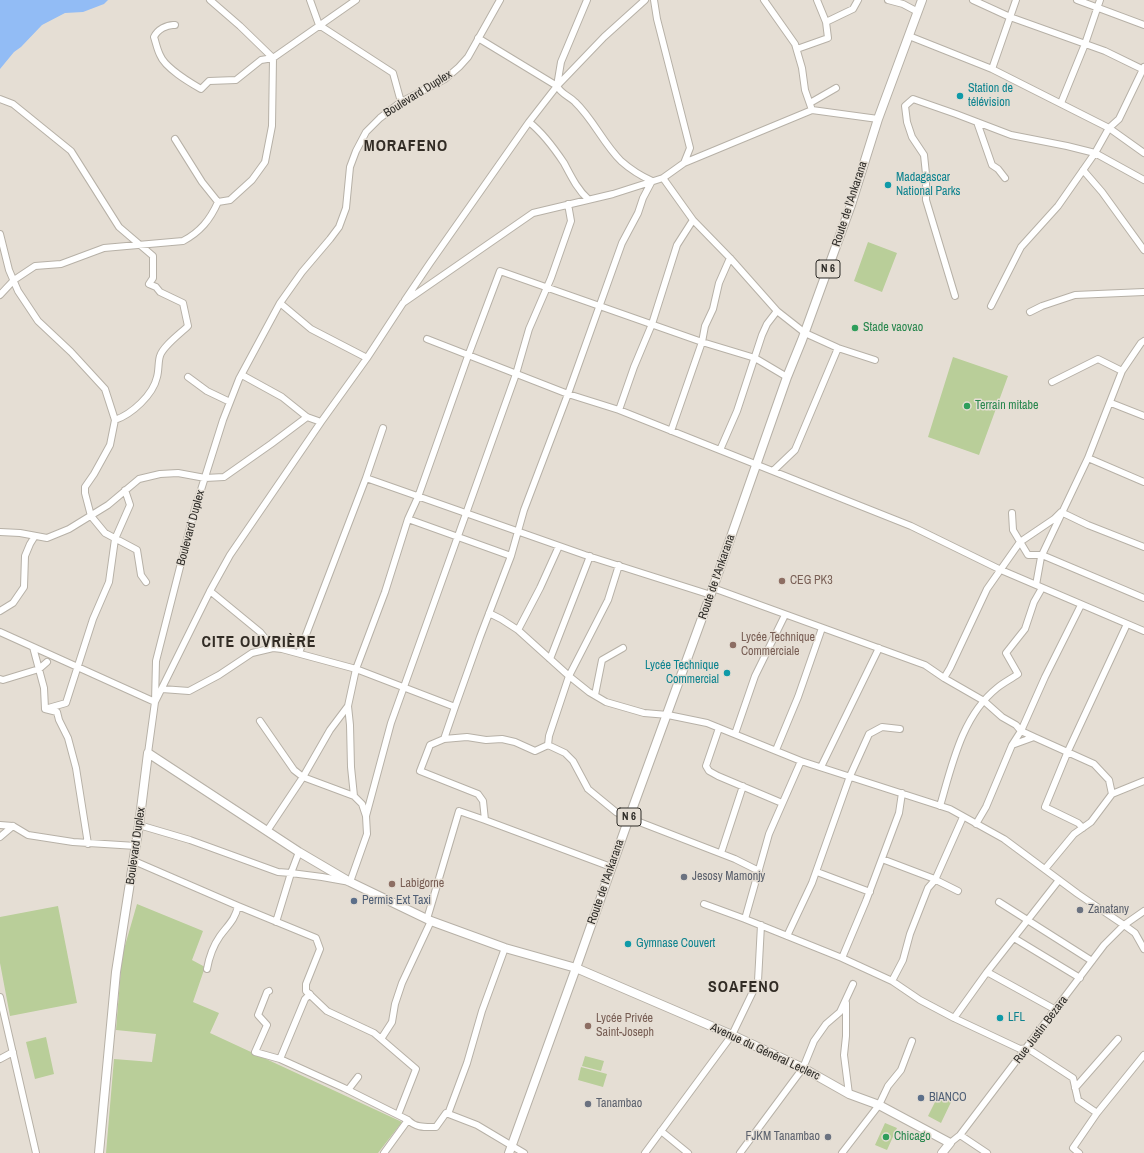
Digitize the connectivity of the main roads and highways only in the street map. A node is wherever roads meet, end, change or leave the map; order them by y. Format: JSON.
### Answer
{"nodes":[{"id":1,"x":922,"y":0,"type":"edge"},
{"id":2,"x":148,"y":753,"type":"joint"},
{"id":3,"x":576,"y":968,"type":"junction"},
{"id":4,"x":950,"y":1143,"type":"joint"},
{"id":5,"x":510,"y":1149,"type":"edge"},
{"id":6,"x":100,"y":1153,"type":"edge"},
{"id":7,"x":942,"y":1153,"type":"edge"}],
"edges":[{"from":1,"to":3,"type":"main road","name":"Route de l'Ankarana","number":"N 6"},
{"from":2,"to":3,"type":"main road","name":"Avenue du Général Leclerc"},
{"from":2,"to":6,"type":"main road","name":"Boulevard Duplex"},
{"from":3,"to":4,"type":"main road","name":"Avenue du Général Leclerc"},
{"from":3,"to":5,"type":"main road","name":"Route de l'Ankarana","number":"N 6"},
{"from":4,"to":7,"type":"main road","name":"Rue Justin Bezara"}]}
